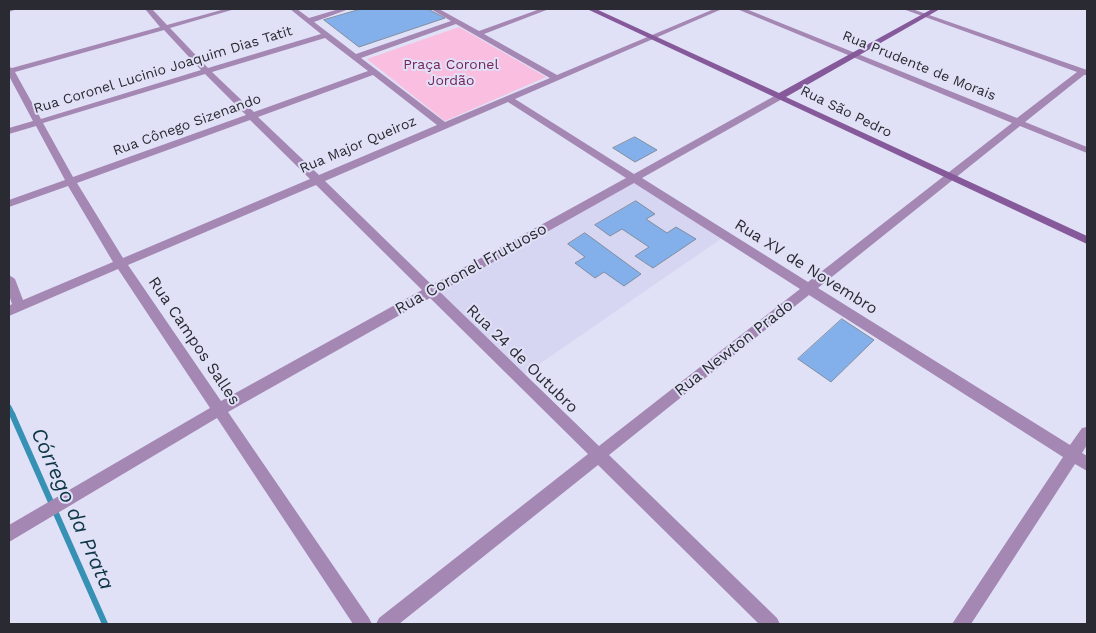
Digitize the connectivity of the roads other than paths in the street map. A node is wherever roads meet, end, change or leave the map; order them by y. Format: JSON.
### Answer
{"nodes":[{"id":1,"x":13,"y":9,"type":"edge"},
{"id":2,"x":148,"y":9,"type":"edge"},
{"id":3,"x":232,"y":9,"type":"edge"},
{"id":4,"x":293,"y":9,"type":"edge"},
{"id":5,"x":346,"y":9,"type":"edge"},
{"id":6,"x":434,"y":9,"type":"edge"},
{"id":7,"x":546,"y":9,"type":"edge"},
{"id":8,"x":591,"y":9,"type":"edge"},
{"id":9,"x":719,"y":9,"type":"edge"},
{"id":10,"x":740,"y":9,"type":"edge"},
{"id":11,"x":906,"y":9,"type":"edge"},
{"id":12,"x":937,"y":9,"type":"edge"},
{"id":13,"x":9,"y":10,"type":"edge"},
{"id":14,"x":925,"y":15,"type":"junction"},
{"id":15,"x":308,"y":20,"type":"junction"},
{"id":16,"x":456,"y":22,"type":"junction"},
{"id":17,"x":166,"y":27,"type":"junction"},
{"id":18,"x":478,"y":34,"type":"junction"},
{"id":19,"x":326,"y":35,"type":"junction"},
{"id":20,"x":652,"y":36,"type":"junction"},
{"id":21,"x":853,"y":54,"type":"junction"},
{"id":22,"x":356,"y":58,"type":"junction"},
{"id":23,"x":9,"y":70,"type":"edge"},
{"id":24,"x":206,"y":71,"type":"junction"},
{"id":25,"x":374,"y":72,"type":"junction"},
{"id":26,"x":1084,"y":72,"type":"edge"},
{"id":27,"x":556,"y":78,"type":"junction"},
{"id":28,"x":781,"y":96,"type":"junction"},
{"id":29,"x":507,"y":98,"type":"junction"},
{"id":30,"x":251,"y":116,"type":"junction"},
{"id":31,"x":1018,"y":121,"type":"junction"},
{"id":32,"x":39,"y":122,"type":"junction"},
{"id":33,"x":443,"y":125,"type":"junction"},
{"id":34,"x":9,"y":131,"type":"edge"},
{"id":35,"x":1087,"y":150,"type":"edge"},
{"id":36,"x":634,"y":178,"type":"junction"},
{"id":37,"x":950,"y":178,"type":"junction"},
{"id":38,"x":317,"y":179,"type":"junction"},
{"id":39,"x":71,"y":182,"type":"junction"},
{"id":40,"x":9,"y":204,"type":"edge"},
{"id":41,"x":1087,"y":240,"type":"edge"},
{"id":42,"x":120,"y":263,"type":"junction"},
{"id":43,"x":9,"y":279,"type":"edge"},
{"id":44,"x":809,"y":289,"type":"junction"},
{"id":45,"x":430,"y":292,"type":"junction"},
{"id":46,"x":14,"y":308,"type":"edge"},
{"id":47,"x":220,"y":409,"type":"junction"},
{"id":48,"x":1087,"y":433,"type":"edge"},
{"id":49,"x":597,"y":455,"type":"junction"},
{"id":50,"x":1073,"y":455,"type":"junction"},
{"id":51,"x":1087,"y":464,"type":"edge"},
{"id":52,"x":9,"y":534,"type":"edge"},
{"id":53,"x":363,"y":624,"type":"edge"},
{"id":54,"x":384,"y":624,"type":"edge"},
{"id":55,"x":771,"y":624,"type":"edge"},
{"id":56,"x":961,"y":624,"type":"edge"}],
"edges":[{"from":1,"to":13,"type":"street"},
{"from":2,"to":17,"type":"street","name":"Rua 24 de Outubro"},
{"from":3,"to":17,"type":"street"},
{"from":4,"to":15,"type":"street"},
{"from":5,"to":15,"type":"street"},
{"from":6,"to":16,"type":"street"},
{"from":7,"to":18,"type":"street"},
{"from":8,"to":20,"type":"main road","name":"Rua São Pedro"},
{"from":9,"to":20,"type":"street","name":"Rua Major Queiroz"},
{"from":10,"to":21,"type":"street","name":"Rua Prudente de Morais"},
{"from":11,"to":14,"type":"street"},
{"from":12,"to":14,"type":"main road","name":"Rua Coronel Frutuoso"},
{"from":14,"to":21,"type":"main road","name":"Rua Coronel Frutuoso"},
{"from":14,"to":26,"type":"street"},
{"from":15,"to":19,"type":"street"},
{"from":16,"to":18,"type":"street"},
{"from":16,"to":22,"type":"street"},
{"from":17,"to":23,"type":"street"},
{"from":17,"to":24,"type":"street","name":"Rua 24 de Outubro"},
{"from":18,"to":27,"type":"street"},
{"from":19,"to":22,"type":"street"},
{"from":19,"to":24,"type":"street","name":"Rua Coronel Lucinio Joaquim Dias Tatit"},
{"from":20,"to":27,"type":"street","name":"Rua Major Queiroz"},
{"from":20,"to":28,"type":"main road","name":"Rua São Pedro"},
{"from":21,"to":28,"type":"main road","name":"Rua Coronel Frutuoso"},
{"from":21,"to":31,"type":"street","name":"Rua Prudente de Morais"},
{"from":22,"to":25,"type":"street"},
{"from":23,"to":32,"type":"street","name":"Rua Campos Salles"},
{"from":24,"to":30,"type":"street","name":"Rua 24 de Outubro"},
{"from":24,"to":32,"type":"street","name":"Rua Coronel Lucinio Joaquim Dias Tatit"},
{"from":25,"to":30,"type":"street","name":"Rua Cônego Sizenando"},
{"from":25,"to":33,"type":"street"},
{"from":26,"to":31,"type":"street","name":"Rua Newton Prado"},
{"from":27,"to":29,"type":"street","name":"Rua Major Queiroz"},
{"from":28,"to":36,"type":"street","name":"Rua Coronel Frutuoso"},
{"from":28,"to":37,"type":"main road","name":"Rua São Pedro"},
{"from":29,"to":33,"type":"street","name":"Rua Major Queiroz"},
{"from":29,"to":36,"type":"street","name":"Rua XV de Novembro"},
{"from":30,"to":38,"type":"street","name":"Rua 24 de Outubro"},
{"from":30,"to":39,"type":"street","name":"Rua Cônego Sizenando"},
{"from":31,"to":35,"type":"street","name":"Rua Prudente de Morais"},
{"from":31,"to":37,"type":"street","name":"Rua Newton Prado"},
{"from":32,"to":34,"type":"street","name":"Rua Coronel Lucinio Joaquim Dias Tatit"},
{"from":32,"to":39,"type":"street","name":"Rua Campos Salles"},
{"from":33,"to":38,"type":"street","name":"Rua Major Queiroz"},
{"from":36,"to":44,"type":"street","name":"Rua XV de Novembro"},
{"from":36,"to":45,"type":"street","name":"Rua Coronel Frutuoso"},
{"from":37,"to":41,"type":"main road","name":"Rua São Pedro"},
{"from":37,"to":44,"type":"street","name":"Rua Newton Prado"},
{"from":38,"to":42,"type":"street","name":"Rua Major Queiroz"},
{"from":38,"to":45,"type":"street","name":"Rua 24 de Outubro"},
{"from":39,"to":40,"type":"street","name":"Rua Cônego Sizenando"},
{"from":39,"to":42,"type":"street","name":"Rua Campos Salles"},
{"from":42,"to":46,"type":"street","name":"Rua Major Queiroz"},
{"from":42,"to":47,"type":"street","name":"Rua Campos Salles"},
{"from":43,"to":46,"type":"street"},
{"from":44,"to":49,"type":"street","name":"Rua Newton Prado"},
{"from":44,"to":50,"type":"street","name":"Rua XV de Novembro"},
{"from":45,"to":47,"type":"street","name":"Rua Coronel Frutuoso"},
{"from":45,"to":49,"type":"street","name":"Rua 24 de Outubro"},
{"from":47,"to":52,"type":"street","name":"Rua Coronel Frutuoso"},
{"from":47,"to":53,"type":"street","name":"Rua Campos Salles"},
{"from":48,"to":50,"type":"street"},
{"from":49,"to":54,"type":"street","name":"Rua Newton Prado"},
{"from":49,"to":55,"type":"street","name":"Rua 24 de Outubro"},
{"from":50,"to":51,"type":"street","name":"Rua XV de Novembro"},
{"from":50,"to":56,"type":"street"}]}
